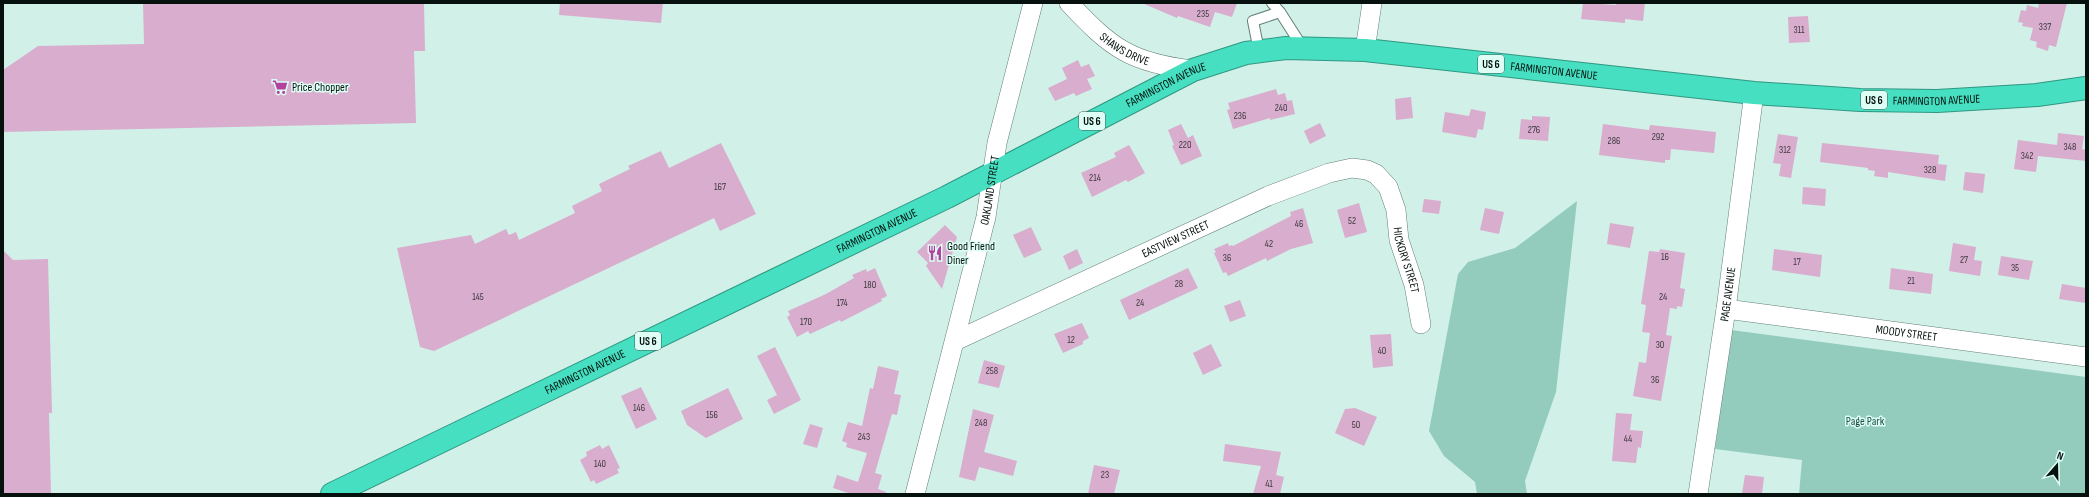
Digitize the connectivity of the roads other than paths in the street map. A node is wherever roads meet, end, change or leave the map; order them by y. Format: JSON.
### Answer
{"nodes":[{"id":1,"x":1033,"y":3,"type":"edge"},
{"id":2,"x":1069,"y":3,"type":"edge"},
{"id":3,"x":1272,"y":3,"type":"edge"},
{"id":4,"x":1372,"y":3,"type":"edge"},
{"id":5,"x":1280,"y":12,"type":"junction"},
{"id":6,"x":1304,"y":48,"type":"junction"},
{"id":7,"x":1365,"y":50,"type":"junction"},
{"id":8,"x":1260,"y":51,"type":"junction"},
{"id":9,"x":1193,"y":70,"type":"junction"},
{"id":10,"x":2086,"y":88,"type":"edge"},
{"id":11,"x":1754,"y":93,"type":"junction"},
{"id":12,"x":992,"y":172,"type":"junction"},
{"id":13,"x":1392,"y":197,"type":"joint"},
{"id":14,"x":1726,"y":309,"type":"junction"},
{"id":15,"x":1421,"y":324,"type":"dead end"},
{"id":16,"x":955,"y":341,"type":"junction"},
{"id":17,"x":2086,"y":357,"type":"edge"},
{"id":18,"x":332,"y":494,"type":"edge"},
{"id":19,"x":915,"y":494,"type":"edge"},
{"id":20,"x":1698,"y":494,"type":"edge"}],
"edges":[{"from":1,"to":12,"type":"street","name":"OAKLAND STREET"},
{"from":2,"to":9,"type":"street","name":"SHAWS DRIVE"},
{"from":3,"to":5,"type":"lane"},
{"from":4,"to":7,"type":"street"},
{"from":5,"to":6,"type":"lane"},
{"from":5,"to":8,"type":"lane"},
{"from":6,"to":7,"type":"highway","name":"FARMINGTON AVENUE","number":"US 6"},
{"from":6,"to":8,"type":"highway","name":"FARMINGTON AVENUE","number":"US 6"},
{"from":7,"to":11,"type":"highway","name":"FARMINGTON AVENUE","number":"US 6"},
{"from":8,"to":9,"type":"highway","name":"FARMINGTON AVENUE","number":"US 6"},
{"from":9,"to":12,"type":"highway","name":"FARMINGTON AVENUE","number":"US 6"},
{"from":10,"to":11,"type":"highway","name":"FARMINGTON AVENUE","number":"US 6"},
{"from":11,"to":14,"type":"street","name":"PAGE AVENUE"},
{"from":12,"to":16,"type":"street","name":"OAKLAND STREET"},
{"from":12,"to":18,"type":"highway","name":"FARMINGTON AVENUE","number":"US 6"},
{"from":13,"to":15,"type":"street","name":"HICKORY STREET"},
{"from":13,"to":16,"type":"street","name":"EASTVIEW STREET"},
{"from":14,"to":17,"type":"street","name":"MOODY STREET"},
{"from":14,"to":20,"type":"street","name":"PAGE AVENUE"},
{"from":16,"to":19,"type":"street","name":"OAKLAND STREET"}]}
